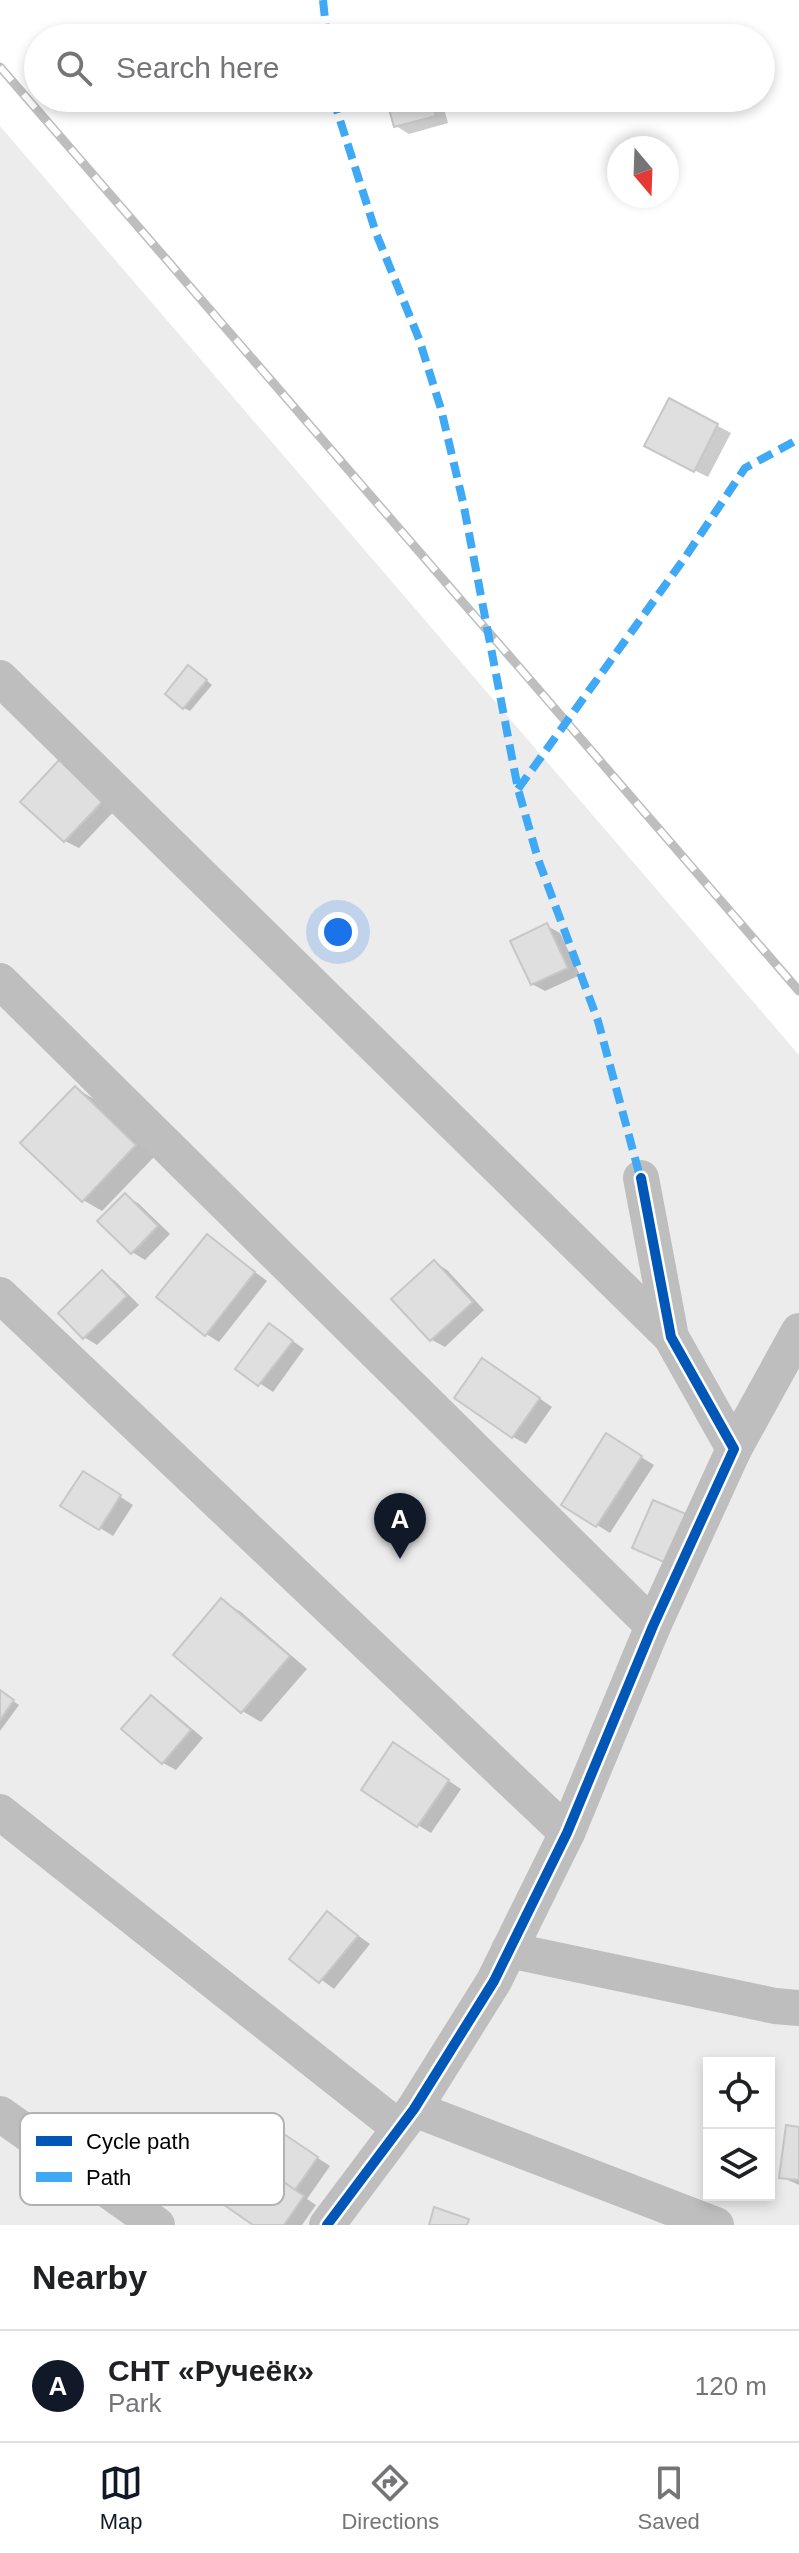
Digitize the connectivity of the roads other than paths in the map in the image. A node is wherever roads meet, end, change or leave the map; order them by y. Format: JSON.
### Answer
{"nodes":[{"id":1,"x":0,"y":678,"type":"edge"},
{"id":2,"x":0,"y":981,"type":"edge"},
{"id":3,"x":641,"y":1178,"type":"dead end"},
{"id":4,"x":0,"y":1295,"type":"edge"},
{"id":5,"x":799,"y":1331,"type":"edge"},
{"id":6,"x":671,"y":1337,"type":"junction"},
{"id":7,"x":734,"y":1449,"type":"junction"},
{"id":8,"x":653,"y":1626,"type":"junction"},
{"id":9,"x":0,"y":1812,"type":"edge"},
{"id":10,"x":567,"y":1833,"type":"junction"},
{"id":11,"x":509,"y":1950,"type":"junction"},
{"id":12,"x":799,"y":2008,"type":"edge"},
{"id":13,"x":0,"y":2114,"type":"edge"},
{"id":14,"x":406,"y":2118,"type":"junction"},
{"id":15,"x":20,"y":2128,"type":"edge"},
{"id":16,"x":129,"y":2205,"type":"edge"},
{"id":17,"x":157,"y":2225,"type":"edge"},
{"id":18,"x":327,"y":2225,"type":"edge"},
{"id":19,"x":716,"y":2225,"type":"edge"}],
"edges":[{"from":1,"to":6,"type":"street"},
{"from":2,"to":8,"type":"street"},
{"from":3,"to":6,"type":"street"},
{"from":4,"to":10,"type":"street"},
{"from":5,"to":7,"type":"street"},
{"from":6,"to":7,"type":"street"},
{"from":7,"to":8,"type":"street"},
{"from":8,"to":10,"type":"street"},
{"from":9,"to":14,"type":"street"},
{"from":10,"to":11,"type":"street"},
{"from":11,"to":12,"type":"street"},
{"from":11,"to":14,"type":"street"},
{"from":13,"to":15,"type":"street"},
{"from":14,"to":18,"type":"street"},
{"from":14,"to":19,"type":"street"},
{"from":16,"to":17,"type":"street"}]}
